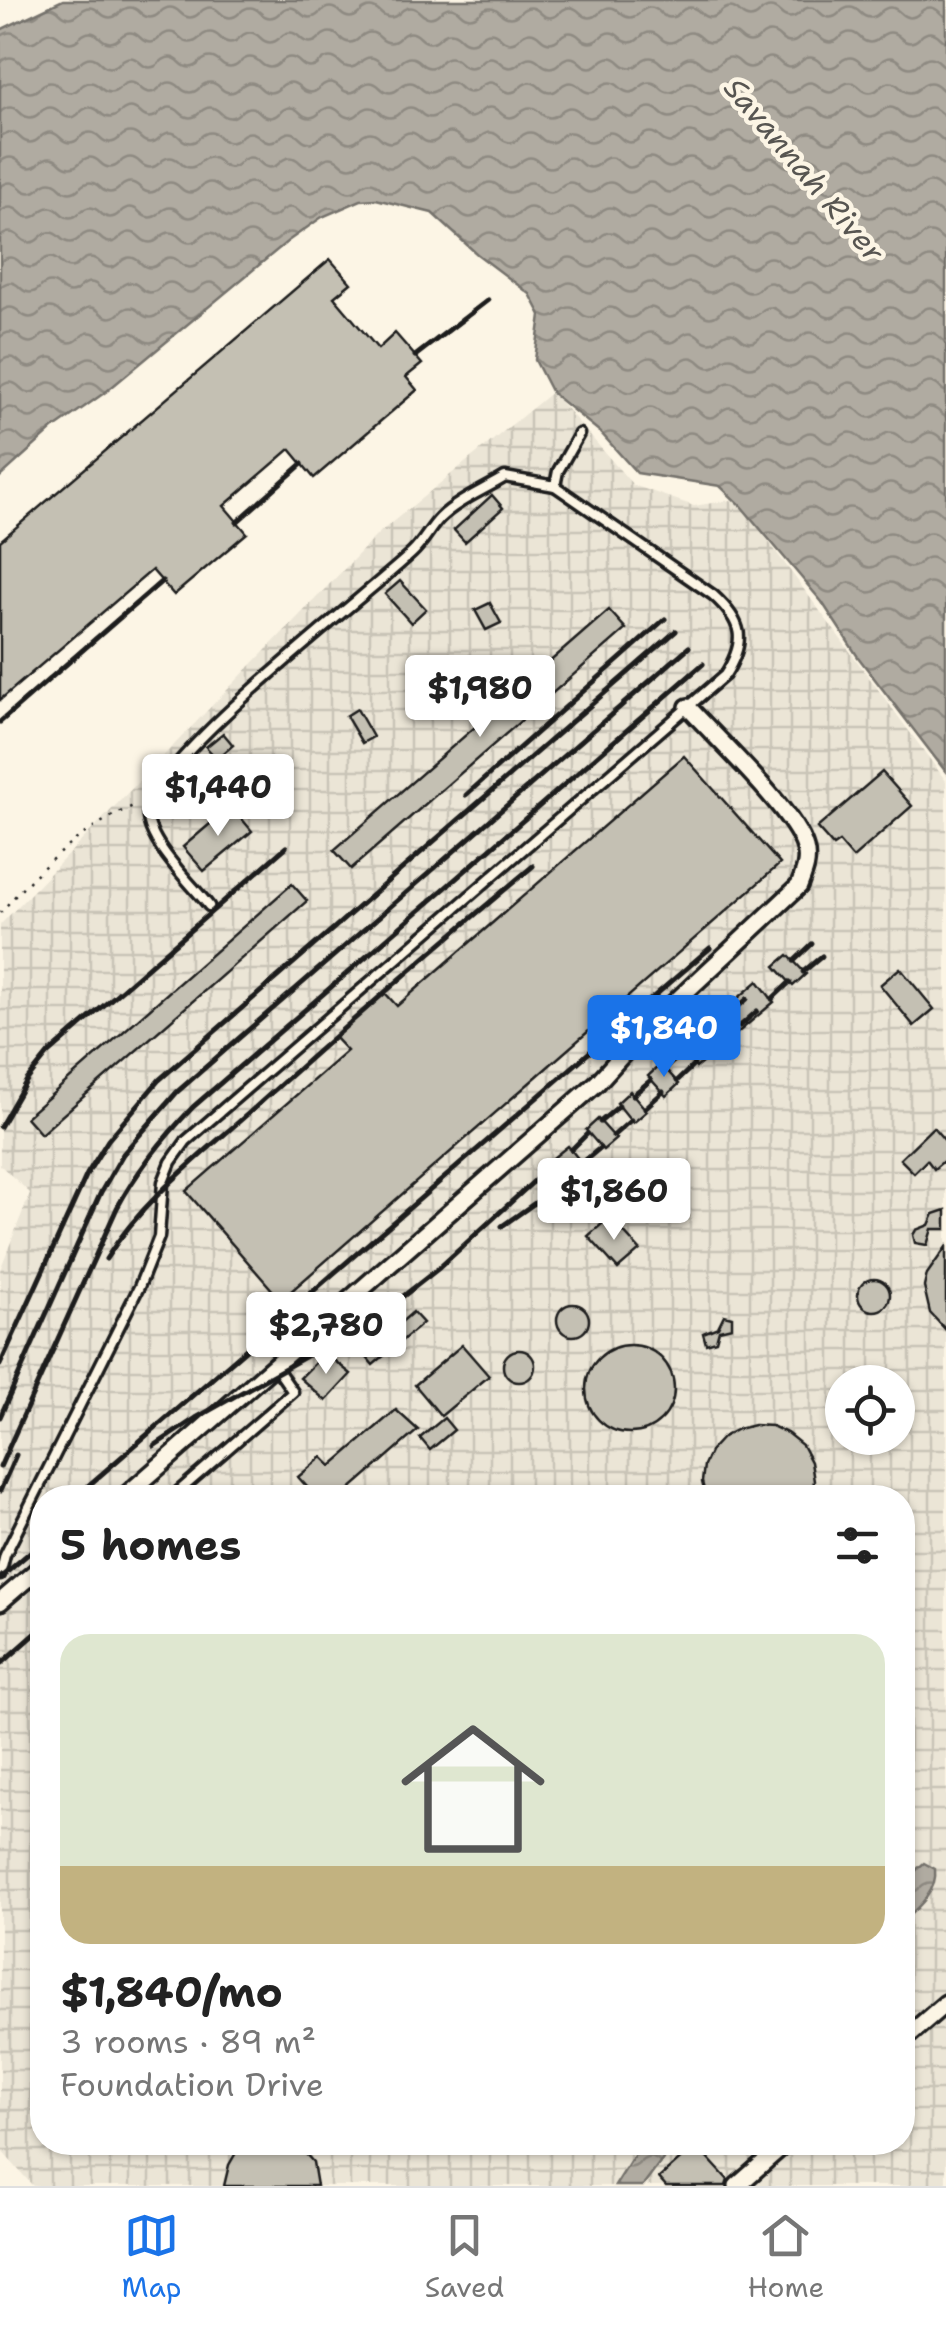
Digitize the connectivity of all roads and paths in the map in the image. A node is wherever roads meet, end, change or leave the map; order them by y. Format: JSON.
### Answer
{"nodes":[{"id":1,"x":580,"y":434,"type":"dead end"},
{"id":2,"x":555,"y":486,"type":"junction"},
{"id":3,"x":688,"y":707,"type":"junction"},
{"id":4,"x":154,"y":797,"type":"junction"},
{"id":5,"x":209,"y":906,"type":"dead end"},
{"id":6,"x":0,"y":913,"type":"edge"},
{"id":7,"x":275,"y":1366,"type":"junction"},
{"id":8,"x":40,"y":1485,"type":"edge"},
{"id":9,"x":137,"y":1485,"type":"edge"},
{"id":10,"x":186,"y":1485,"type":"edge"},
{"id":11,"x":30,"y":1505,"type":"edge"},
{"id":12,"x":0,"y":1575,"type":"edge"},
{"id":13,"x":30,"y":1576,"type":"edge"},
{"id":14,"x":0,"y":1602,"type":"edge"},
{"id":15,"x":946,"y":2003,"type":"edge"},
{"id":16,"x":915,"y":2030,"type":"edge"},
{"id":17,"x":772,"y":2155,"type":"edge"},
{"id":18,"x":737,"y":2186,"type":"edge"}],
"edges":[{"from":1,"to":2,"type":"lane"},
{"from":2,"to":3,"type":"lane"},
{"from":2,"to":4,"type":"lane"},
{"from":3,"to":7,"type":"street"},
{"from":3,"to":8,"type":"lane"},
{"from":4,"to":5,"type":"lane"},
{"from":4,"to":6,"type":"path"},
{"from":7,"to":9,"type":"street"},
{"from":7,"to":10,"type":"lane"},
{"from":11,"to":12,"type":"lane"},
{"from":13,"to":14,"type":"street"},
{"from":15,"to":16,"type":"street"},
{"from":17,"to":18,"type":"street"}]}
